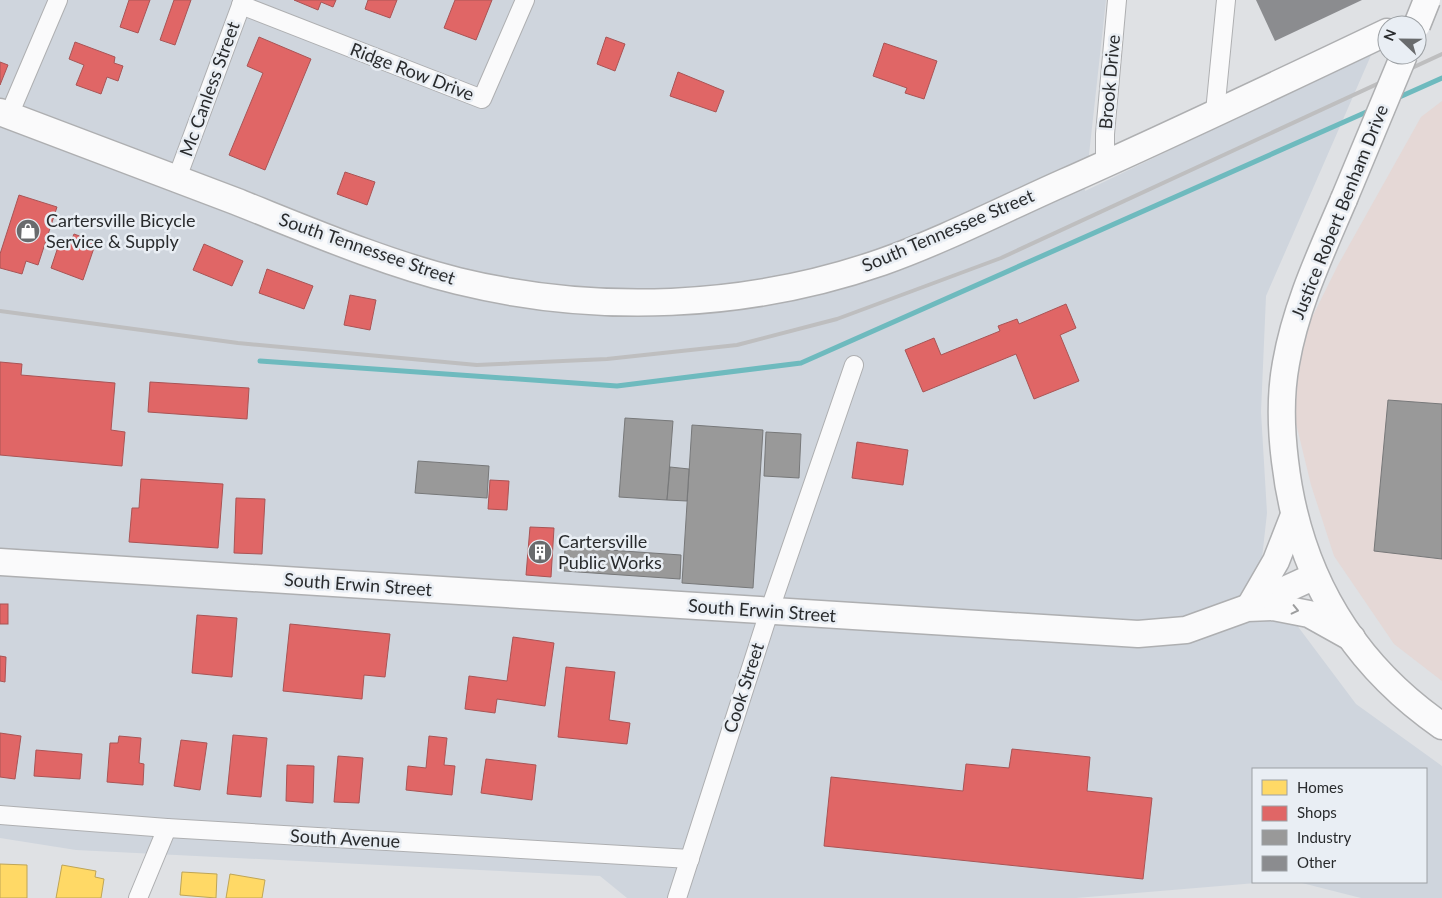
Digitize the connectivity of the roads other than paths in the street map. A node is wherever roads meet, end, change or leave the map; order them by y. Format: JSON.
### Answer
{"nodes":[{"id":1,"x":58,"y":0,"type":"edge"},
{"id":2,"x":525,"y":0,"type":"edge"},
{"id":3,"x":1117,"y":0,"type":"edge"},
{"id":4,"x":1226,"y":0,"type":"edge"},
{"id":5,"x":1427,"y":0,"type":"edge"},
{"id":6,"x":242,"y":2,"type":"edge"},
{"id":7,"x":1442,"y":6,"type":"edge"},
{"id":8,"x":1421,"y":15,"type":"edge"},
{"id":9,"x":1423,"y":15,"type":"edge"},
{"id":10,"x":1377,"y":37,"type":"edge"},
{"id":11,"x":1400,"y":65,"type":"edge"},
{"id":12,"x":1215,"y":112,"type":"junction"},
{"id":13,"x":5,"y":114,"type":"edge"},
{"id":14,"x":1105,"y":164,"type":"junction"},
{"id":15,"x":177,"y":178,"type":"junction"},
{"id":16,"x":854,"y":365,"type":"dead end"},
{"id":17,"x":1294,"y":516,"type":"junction"},
{"id":18,"x":0,"y":562,"type":"edge"},
{"id":19,"x":1315,"y":576,"type":"junction"},
{"id":20,"x":1248,"y":607,"type":"junction"},
{"id":21,"x":768,"y":612,"type":"junction"},
{"id":22,"x":1352,"y":638,"type":"junction"},
{"id":23,"x":1442,"y":726,"type":"edge"},
{"id":24,"x":0,"y":815,"type":"edge"},
{"id":25,"x":167,"y":828,"type":"junction"},
{"id":26,"x":690,"y":859,"type":"junction"},
{"id":27,"x":138,"y":898,"type":"edge"},
{"id":28,"x":677,"y":898,"type":"edge"}],
"edges":[{"from":1,"to":13,"type":"street"},
{"from":2,"to":6,"type":"street","name":"Ridge Row Drive"},
{"from":3,"to":14,"type":"street","name":"Brook Drive"},
{"from":4,"to":12,"type":"street"},
{"from":5,"to":8,"type":"street","bridge":true},
{"from":6,"to":15,"type":"street","name":"Mc Canless Street"},
{"from":7,"to":9,"type":"street"},
{"from":10,"to":12,"type":"street","name":"South Tennessee Street"},
{"from":11,"to":17,"type":"street","name":"Justice Robert Benham Drive","bridge":true},
{"from":12,"to":14,"type":"street","name":"South Tennessee Street"},
{"from":13,"to":15,"type":"street","name":"South Tennessee Street"},
{"from":14,"to":15,"type":"street","name":"South Tennessee Street"},
{"from":16,"to":21,"type":"street","name":"Cook Street"},
{"from":17,"to":19,"type":"street","name":"Justice Robert Benham Drive"},
{"from":17,"to":20,"type":"street"},
{"from":18,"to":21,"type":"street","name":"South Erwin Street"},
{"from":19,"to":20,"type":"street","name":"South Erwin Street"},
{"from":19,"to":22,"type":"street"},
{"from":20,"to":21,"type":"street","name":"South Erwin Street"},
{"from":20,"to":22,"type":"street","one_way":true},
{"from":21,"to":26,"type":"street","name":"Cook Street"},
{"from":22,"to":23,"type":"street"},
{"from":24,"to":25,"type":"street","name":"South Avenue"},
{"from":25,"to":26,"type":"street","name":"South Avenue"},
{"from":25,"to":27,"type":"street"},
{"from":26,"to":28,"type":"street","name":"Cook Street"}]}
